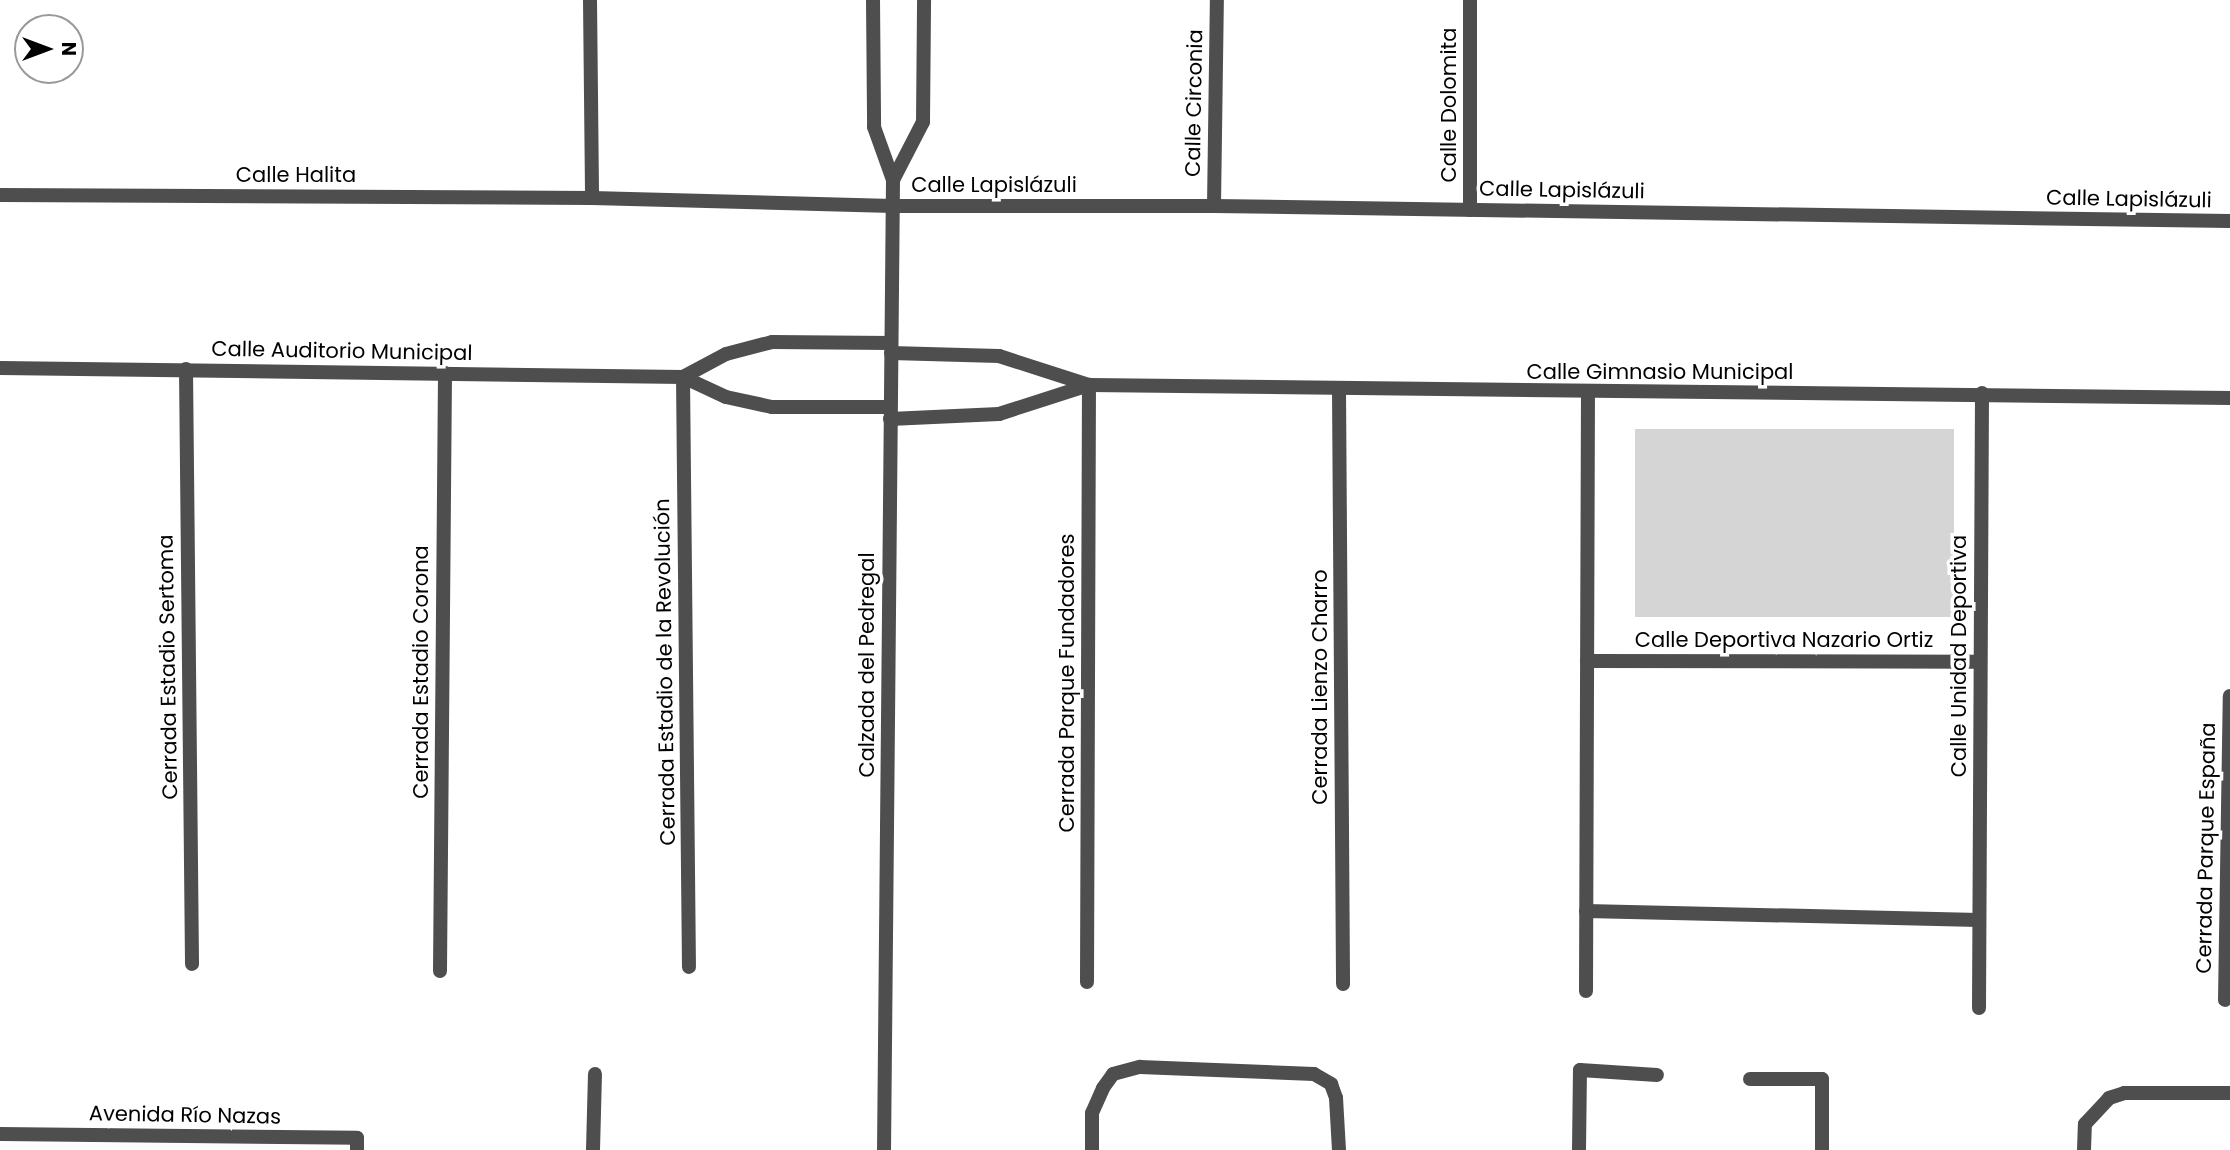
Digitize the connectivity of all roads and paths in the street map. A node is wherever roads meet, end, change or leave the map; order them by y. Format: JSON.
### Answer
{"nodes":[{"id":1,"x":590,"y":0,"type":"edge"},
{"id":2,"x":873,"y":0,"type":"edge"},
{"id":3,"x":924,"y":0,"type":"edge"},
{"id":4,"x":1217,"y":0,"type":"edge"},
{"id":5,"x":1470,"y":0,"type":"edge"},
{"id":6,"x":893,"y":180,"type":"junction"},
{"id":7,"x":0,"y":195,"type":"edge"},
{"id":8,"x":592,"y":198,"type":"junction"},
{"id":9,"x":893,"y":206,"type":"junction"},
{"id":10,"x":1214,"y":206,"type":"junction"},
{"id":11,"x":1470,"y":210,"type":"junction"},
{"id":12,"x":2230,"y":221,"type":"edge"},
{"id":13,"x":891,"y":348,"type":"junction"},
{"id":14,"x":0,"y":368,"type":"edge"},
{"id":15,"x":186,"y":369,"type":"junction"},
{"id":16,"x":445,"y":373,"type":"junction"},
{"id":17,"x":683,"y":377,"type":"junction"},
{"id":18,"x":1089,"y":385,"type":"junction"},
{"id":19,"x":1339,"y":389,"type":"junction"},
{"id":20,"x":1588,"y":393,"type":"junction"},
{"id":21,"x":1982,"y":393,"type":"junction"},
{"id":22,"x":2230,"y":398,"type":"edge"},
{"id":23,"x":890,"y":413,"type":"junction"},
{"id":24,"x":1587,"y":661,"type":"junction"},
{"id":25,"x":1980,"y":662,"type":"junction"},
{"id":26,"x":2230,"y":696,"type":"edge"},
{"id":27,"x":1586,"y":911,"type":"junction"},
{"id":28,"x":1979,"y":920,"type":"junction"},
{"id":29,"x":192,"y":964,"type":"dead end"},
{"id":30,"x":689,"y":967,"type":"dead end"},
{"id":31,"x":440,"y":971,"type":"dead end"},
{"id":32,"x":1087,"y":982,"type":"dead end"},
{"id":33,"x":1343,"y":984,"type":"dead end"},
{"id":34,"x":1586,"y":991,"type":"dead end"},
{"id":35,"x":2225,"y":1000,"type":"dead end"},
{"id":36,"x":1979,"y":1008,"type":"dead end"},
{"id":37,"x":595,"y":1074,"type":"dead end"},
{"id":38,"x":1657,"y":1075,"type":"dead end"},
{"id":39,"x":1750,"y":1079,"type":"dead end"},
{"id":40,"x":2230,"y":1093,"type":"edge"},
{"id":41,"x":0,"y":1134,"type":"edge"},
{"id":42,"x":357,"y":1150,"type":"edge"},
{"id":43,"x":593,"y":1150,"type":"edge"},
{"id":44,"x":884,"y":1150,"type":"edge"},
{"id":45,"x":1092,"y":1150,"type":"edge"},
{"id":46,"x":1339,"y":1150,"type":"edge"},
{"id":47,"x":1579,"y":1150,"type":"edge"},
{"id":48,"x":1822,"y":1150,"type":"edge"},
{"id":49,"x":2084,"y":1150,"type":"edge"}],
"edges":[{"from":1,"to":8,"type":"street"},
{"from":2,"to":6,"type":"street","name":"Calzada del Pedregal"},
{"from":3,"to":6,"type":"street","name":"Calzada del Pedregal"},
{"from":4,"to":10,"type":"street","name":"Calle Circonia"},
{"from":5,"to":11,"type":"street","name":"Calle Dolomita"},
{"from":6,"to":9,"type":"street","name":"Calzada del Pedregal"},
{"from":7,"to":8,"type":"street","name":"Calle Halita"},
{"from":8,"to":9,"type":"street","name":"Calle Halita"},
{"from":9,"to":10,"type":"street","name":"Calle Lapislázuli"},
{"from":9,"to":13,"type":"street","name":"Calzada del Pedregal"},
{"from":10,"to":11,"type":"street","name":"Calle Lapislázuli"},
{"from":11,"to":12,"type":"street","name":"Calle Lapislázuli"},
{"from":13,"to":17,"type":"street","name":"Calle Auditorio Municipal"},
{"from":13,"to":18,"type":"street","name":"Calle Gimnasio Municipal"},
{"from":13,"to":23,"type":"street","name":"Calzada del Pedregal"},
{"from":14,"to":15,"type":"street","name":"Calle Auditorio Municipal"},
{"from":15,"to":16,"type":"street","name":"Calle Auditorio Municipal"},
{"from":15,"to":29,"type":"street","name":"Cerrada Estadio Sertoma"},
{"from":16,"to":17,"type":"street","name":"Calle Auditorio Municipal"},
{"from":16,"to":31,"type":"street","name":"Cerrada Estadio Corona"},
{"from":17,"to":23,"type":"street","name":"Calle Auditorio Municipal"},
{"from":17,"to":30,"type":"street","name":"Cerrada Estadio de la Revolución"},
{"from":18,"to":19,"type":"street","name":"Calle Gimnasio Municipal"},
{"from":18,"to":23,"type":"street","name":"Calle Gimnasio Municipal"},
{"from":18,"to":32,"type":"street","name":"Cerrada Parque Fundadores"},
{"from":19,"to":20,"type":"street","name":"Calle Gimnasio Municipal"},
{"from":19,"to":33,"type":"street","name":"Cerrada Lienzo Charro"},
{"from":20,"to":21,"type":"street","name":"Calle Gimnasio Municipal"},
{"from":20,"to":24,"type":"street"},
{"from":21,"to":22,"type":"street","name":"Calle Gimnasio Municipal"},
{"from":21,"to":25,"type":"street","name":"Calle Unidad Deportiva"},
{"from":23,"to":44,"type":"street","name":"Calzada del Pedregal"},
{"from":24,"to":25,"type":"street","name":"Calle Deportiva Nazario Ortiz"},
{"from":24,"to":27,"type":"street"},
{"from":25,"to":28,"type":"street","name":"Calle Unidad Deportiva"},
{"from":26,"to":35,"type":"street","name":"Cerrada Parque España"},
{"from":27,"to":28,"type":"street"},
{"from":27,"to":34,"type":"street"},
{"from":28,"to":36,"type":"street","name":"Calle Unidad Deportiva"},
{"from":37,"to":43,"type":"street"},
{"from":38,"to":47,"type":"street"},
{"from":39,"to":48,"type":"street"},
{"from":40,"to":49,"type":"street"},
{"from":41,"to":42,"type":"street","name":"Avenida Río Nazas"},
{"from":45,"to":46,"type":"street"}]}
